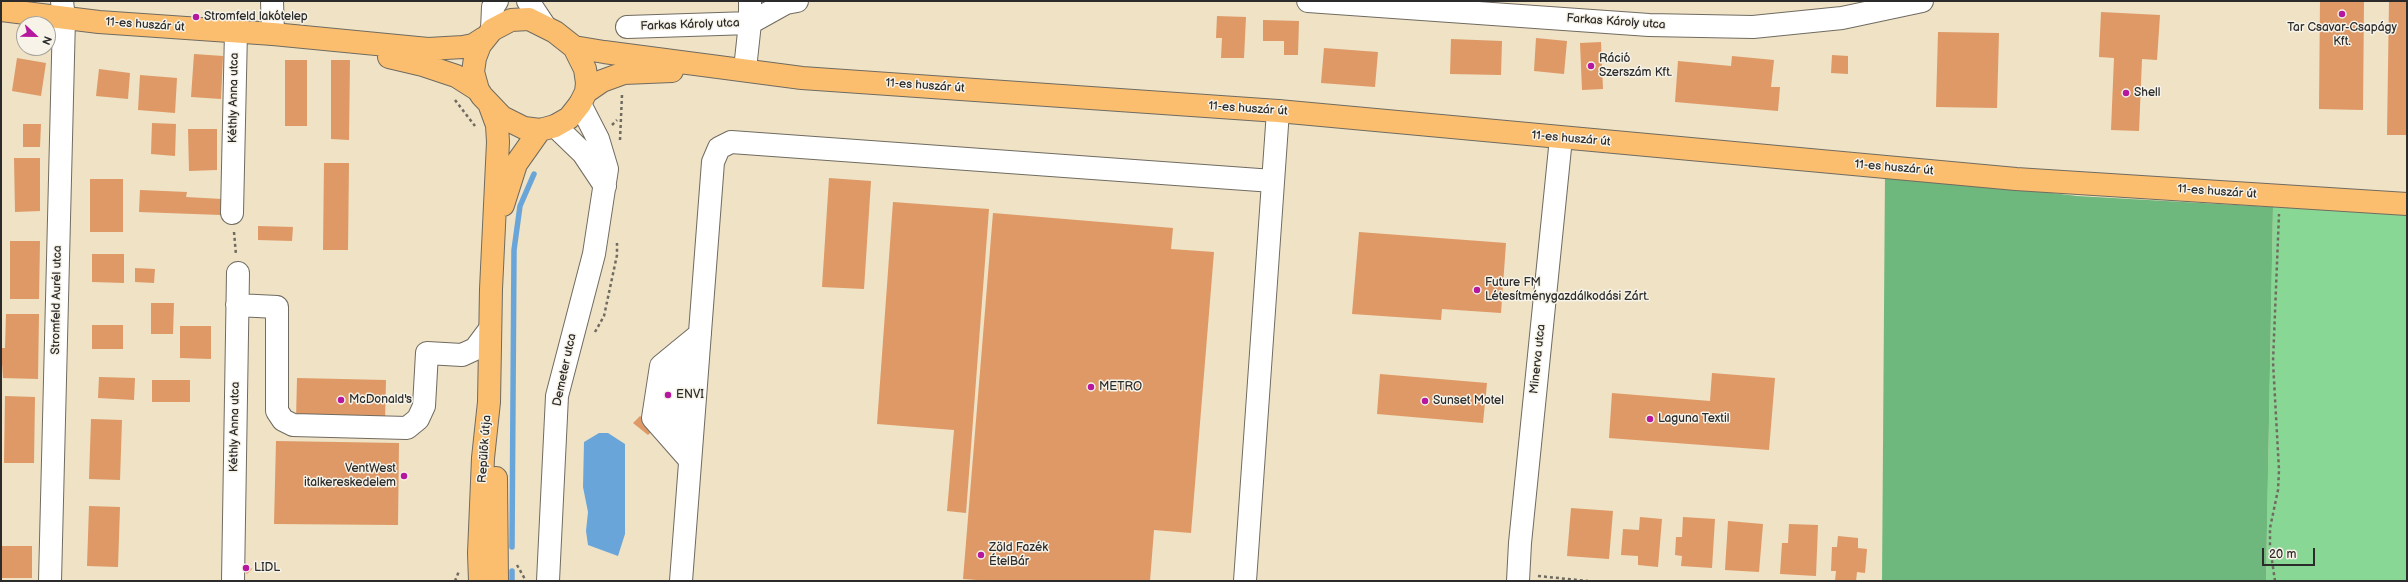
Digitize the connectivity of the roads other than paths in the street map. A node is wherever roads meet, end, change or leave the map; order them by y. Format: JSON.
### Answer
{"nodes":[{"id":1,"x":497,"y":1,"type":"edge"},
{"id":2,"x":528,"y":1,"type":"edge"},
{"id":3,"x":750,"y":1,"type":"edge"},
{"id":4,"x":796,"y":1,"type":"edge"},
{"id":5,"x":1309,"y":1,"type":"edge"},
{"id":6,"x":1922,"y":1,"type":"edge"},
{"id":7,"x":272,"y":7,"type":"edge"},
{"id":8,"x":1,"y":10,"type":"edge"},
{"id":9,"x":63,"y":10,"type":"edge"},
{"id":10,"x":750,"y":23,"type":"junction"},
{"id":11,"x":544,"y":25,"type":"junction"},
{"id":12,"x":627,"y":27,"type":"dead end"},
{"id":13,"x":236,"y":31,"type":"junction"},
{"id":14,"x":488,"y":34,"type":"junction"},
{"id":15,"x":281,"y":35,"type":"junction"},
{"id":16,"x":574,"y":47,"type":"junction"},
{"id":17,"x":740,"y":68,"type":"junction"},
{"id":18,"x":484,"y":98,"type":"junction"},
{"id":19,"x":583,"y":98,"type":"junction"},
{"id":20,"x":1278,"y":111,"type":"junction"},
{"id":21,"x":547,"y":128,"type":"junction"},
{"id":22,"x":1561,"y":138,"type":"junction"},
{"id":23,"x":1273,"y":182,"type":"junction"},
{"id":24,"x":605,"y":186,"type":"junction"},
{"id":25,"x":2407,"y":204,"type":"edge"},
{"id":26,"x":232,"y":213,"type":"road end"},
{"id":27,"x":492,"y":250,"type":"junction"},
{"id":28,"x":238,"y":272,"type":"road end"},
{"id":29,"x":237,"y":305,"type":"junction"},
{"id":30,"x":490,"y":329,"type":"junction"},
{"id":31,"x":700,"y":334,"type":"junction"},
{"id":32,"x":690,"y":460,"type":"junction"},
{"id":33,"x":484,"y":579,"type":"edge"},
{"id":34,"x":1526,"y":579,"type":"edge"},
{"id":35,"x":50,"y":581,"type":"edge"},
{"id":36,"x":233,"y":581,"type":"edge"},
{"id":37,"x":548,"y":581,"type":"edge"},
{"id":38,"x":681,"y":581,"type":"edge"},
{"id":39,"x":1245,"y":581,"type":"edge"}],
"edges":[{"from":1,"to":14,"type":"street"},
{"from":2,"to":11,"type":"street"},
{"from":3,"to":10,"type":"street"},
{"from":4,"to":10,"type":"street","name":"Farkas Károly utca"},
{"from":5,"to":6,"type":"street","name":"Farkas Károly utca"},
{"from":7,"to":15,"type":"street"},
{"from":8,"to":9,"type":"main road","name":"11-es huszár út"},
{"from":9,"to":13,"type":"main road","name":"11-es huszár út"},
{"from":9,"to":35,"type":"street","name":"Stromfeld Aurél utca"},
{"from":10,"to":12,"type":"street","name":"Farkas Károly utca"},
{"from":10,"to":17,"type":"street"},
{"from":11,"to":14,"type":"main road"},
{"from":11,"to":16,"type":"main road"},
{"from":13,"to":15,"type":"main road","name":"11-es huszár út"},
{"from":13,"to":26,"type":"street","name":"Kéthly Anna utca"},
{"from":14,"to":15,"type":"main road","name":"11-es huszár út"},
{"from":14,"to":18,"type":"main road"},
{"from":15,"to":18,"type":"main road","name":"11-es huszár út"},
{"from":16,"to":17,"type":"main road"},
{"from":16,"to":19,"type":"main road"},
{"from":17,"to":19,"type":"main road"},
{"from":17,"to":20,"type":"main road","name":"11-es huszár út"},
{"from":18,"to":21,"type":"main road"},
{"from":18,"to":27,"type":"main road"},
{"from":19,"to":21,"type":"main road"},
{"from":19,"to":24,"type":"street","name":"Demeter utca"},
{"from":20,"to":22,"type":"main road","name":"11-es huszár út"},
{"from":20,"to":23,"type":"street"},
{"from":21,"to":24,"type":"street"},
{"from":21,"to":27,"type":"main road"},
{"from":22,"to":25,"type":"main road","name":"11-es huszár út"},
{"from":22,"to":34,"type":"street","name":"Minerva utca"},
{"from":23,"to":31,"type":"street"},
{"from":23,"to":39,"type":"street"},
{"from":24,"to":37,"type":"street","name":"Demeter utca"},
{"from":27,"to":30,"type":"main road"},
{"from":28,"to":29,"type":"street","name":"Kéthly Anna utca"},
{"from":29,"to":30,"type":"street"},
{"from":29,"to":36,"type":"street","name":"Kéthly Anna utca"},
{"from":30,"to":33,"type":"main road","name":"Repülők útja"},
{"from":31,"to":32,"type":"street"},
{"from":31,"to":32,"type":"street"},
{"from":32,"to":38,"type":"street"}]}
